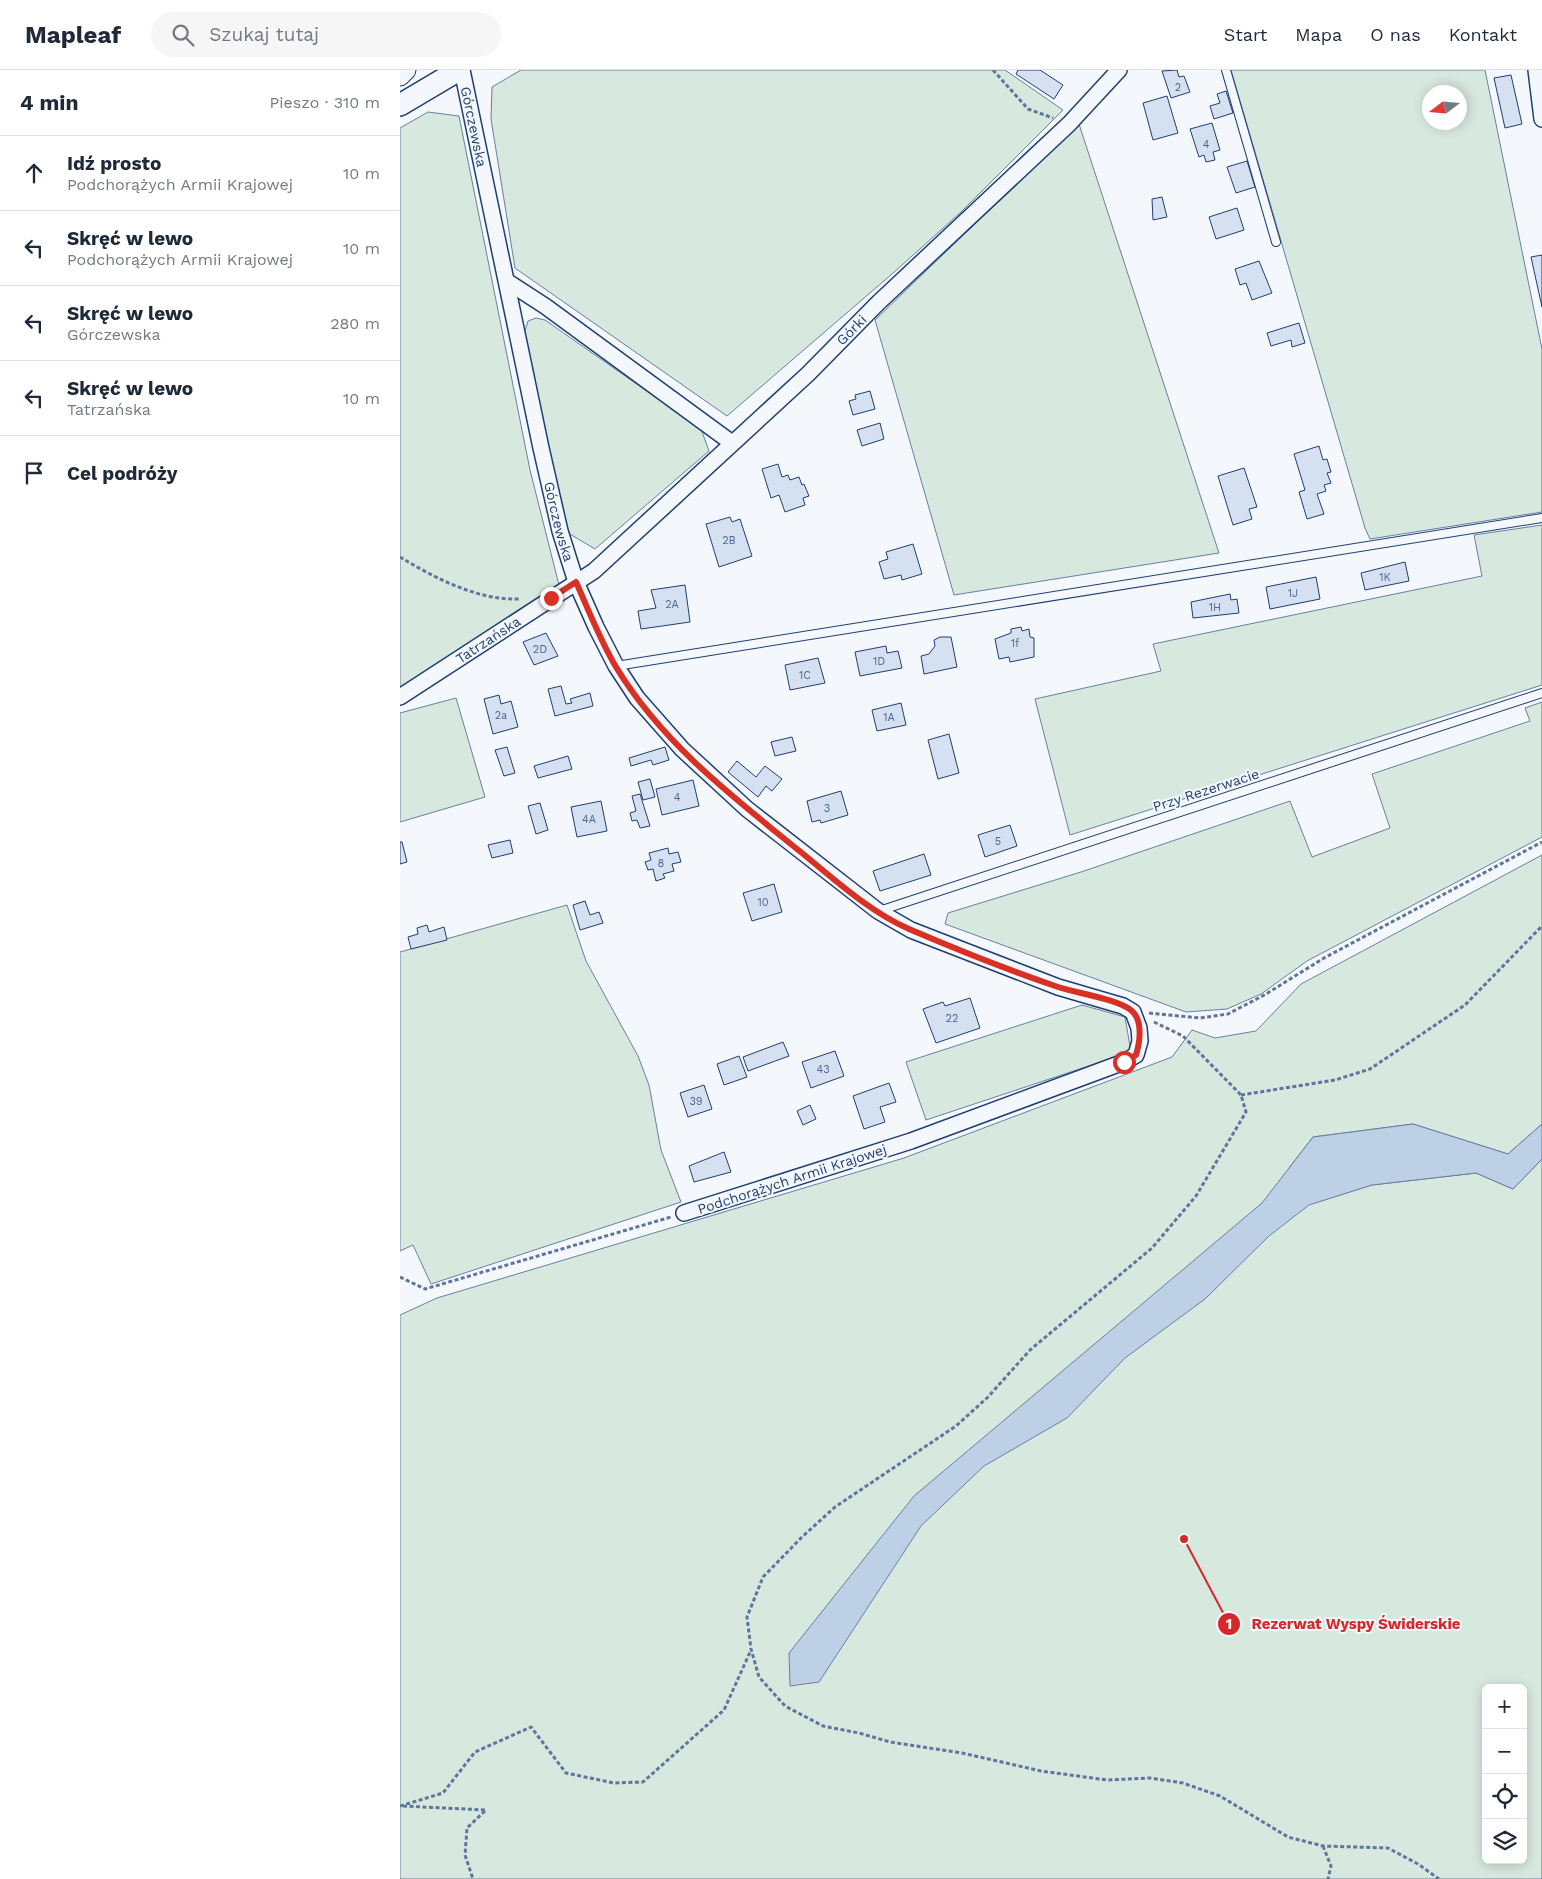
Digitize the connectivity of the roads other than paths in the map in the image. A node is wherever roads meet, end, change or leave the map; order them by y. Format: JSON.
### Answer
{"nodes":[{"id":1,"x":406,"y":70,"type":"edge"},
{"id":2,"x":461,"y":70,"type":"edge"},
{"id":3,"x":1119,"y":70,"type":"edge"},
{"id":4,"x":1226,"y":70,"type":"edge"},
{"id":5,"x":1536,"y":70,"type":"edge"},
{"id":6,"x":400,"y":76,"type":"edge"},
{"id":7,"x":400,"y":105,"type":"edge"},
{"id":8,"x":1542,"y":119,"type":"edge"},
{"id":9,"x":1276,"y":242,"type":"dead end"},
{"id":10,"x":508,"y":282,"type":"junction"},
{"id":11,"x":732,"y":443,"type":"junction"},
{"id":12,"x":1542,"y":518,"type":"edge"},
{"id":13,"x":576,"y":582,"type":"junction"},
{"id":14,"x":616,"y":666,"type":"junction"},
{"id":15,"x":1542,"y":693,"type":"edge"},
{"id":16,"x":400,"y":697,"type":"edge"},
{"id":17,"x":878,"y":912,"type":"junction"},
{"id":18,"x":1133,"y":1012,"type":"joint"},
{"id":19,"x":684,"y":1213,"type":"road end"}],
"edges":[{"from":1,"to":6,"type":"street"},
{"from":2,"to":7,"type":"main road"},
{"from":2,"to":10,"type":"street","name":"Górczewska"},
{"from":3,"to":11,"type":"street","name":"Górki"},
{"from":4,"to":9,"type":"lane"},
{"from":5,"to":8,"type":"street"},
{"from":10,"to":11,"type":"street"},
{"from":10,"to":13,"type":"street","name":"Górczewska"},
{"from":11,"to":13,"type":"street","name":"Górki"},
{"from":12,"to":14,"type":"lane"},
{"from":13,"to":14,"type":"street","name":"Górczewska"},
{"from":13,"to":16,"type":"street","name":"Tatrzańska"},
{"from":14,"to":17,"type":"street","name":"Górczewska"},
{"from":15,"to":17,"type":"lane","name":"Przy Rezerwacie"},
{"from":17,"to":18,"type":"street","name":"Górczewska"},
{"from":18,"to":19,"type":"street","name":"Podchorążych Armii Krajowej"}]}
